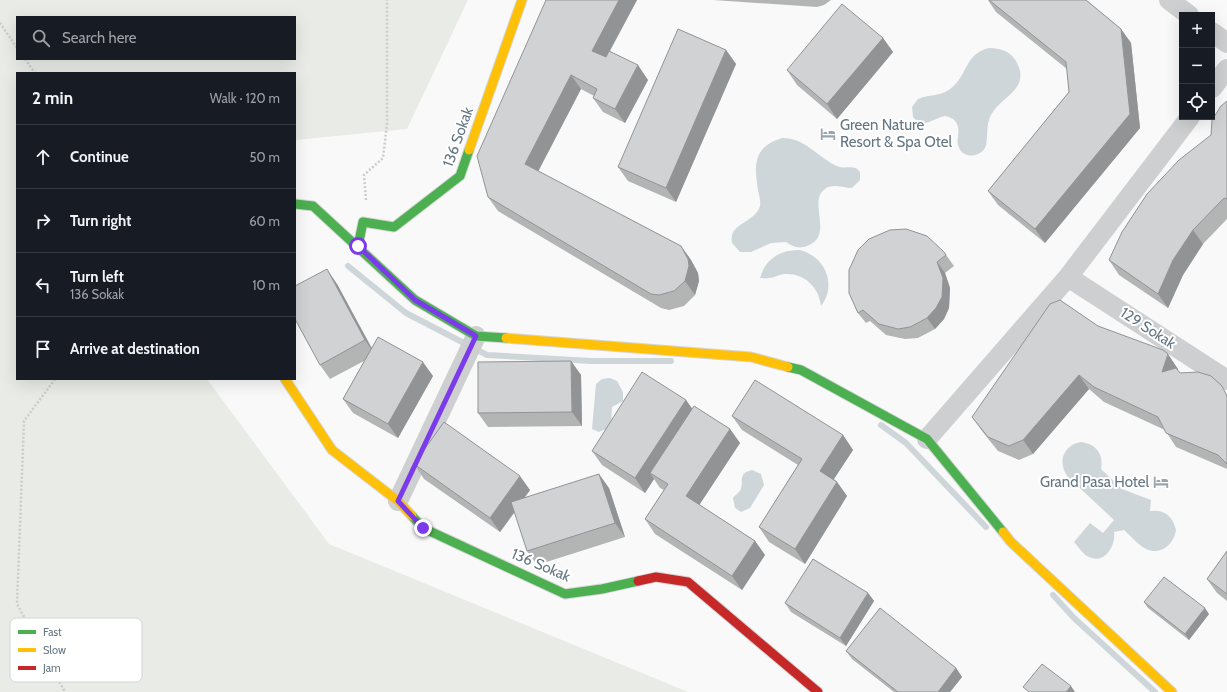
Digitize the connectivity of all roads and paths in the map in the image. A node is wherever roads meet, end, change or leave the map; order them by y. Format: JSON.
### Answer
{"nodes":[{"id":1,"x":387,"y":0,"type":"edge"},
{"id":2,"x":522,"y":0,"type":"edge"},
{"id":3,"x":1169,"y":0,"type":"edge"},
{"id":4,"x":1185,"y":12,"type":"edge"},
{"id":5,"x":0,"y":23,"type":"edge"},
{"id":6,"x":1215,"y":34,"type":"edge"},
{"id":7,"x":1227,"y":43,"type":"edge"},
{"id":8,"x":16,"y":47,"type":"edge"},
{"id":9,"x":26,"y":60,"type":"edge"},
{"id":10,"x":1227,"y":69,"type":"edge"},
{"id":11,"x":34,"y":72,"type":"edge"},
{"id":12,"x":1215,"y":84,"type":"edge"},
{"id":13,"x":1188,"y":120,"type":"edge"},
{"id":14,"x":296,"y":204,"type":"edge"},
{"id":15,"x":366,"y":222,"type":"junction"},
{"id":16,"x":358,"y":246,"type":"junction"},
{"id":17,"x":1068,"y":277,"type":"junction"},
{"id":18,"x":476,"y":336,"type":"junction"},
{"id":19,"x":54,"y":380,"type":"edge"},
{"id":20,"x":286,"y":380,"type":"edge"},
{"id":21,"x":1227,"y":380,"type":"edge"},
{"id":22,"x":927,"y":439,"type":"junction"},
{"id":23,"x":398,"y":501,"type":"junction"},
{"id":24,"x":25,"y":618,"type":"edge"},
{"id":25,"x":60,"y":682,"type":"edge"},
{"id":26,"x":65,"y":692,"type":"edge"},
{"id":27,"x":818,"y":692,"type":"edge"},
{"id":28,"x":1172,"y":692,"type":"edge"}],
"edges":[{"from":1,"to":15,"type":"path"},
{"from":2,"to":15,"type":"street","name":"136 Sokak"},
{"from":3,"to":4,"type":"street"},
{"from":5,"to":8,"type":"path"},
{"from":6,"to":7,"type":"street"},
{"from":9,"to":11,"type":"path"},
{"from":10,"to":12,"type":"street"},
{"from":13,"to":17,"type":"street"},
{"from":14,"to":16,"type":"street"},
{"from":15,"to":16,"type":"street"},
{"from":16,"to":18,"type":"street"},
{"from":17,"to":21,"type":"street","name":"129 Sokak"},
{"from":17,"to":22,"type":"street"},
{"from":18,"to":22,"type":"street"},
{"from":18,"to":23,"type":"street"},
{"from":19,"to":24,"type":"path"},
{"from":20,"to":23,"type":"street","name":"136 Sokak"},
{"from":22,"to":28,"type":"street"},
{"from":23,"to":27,"type":"street","name":"136 Sokak"},
{"from":25,"to":26,"type":"path"}]}
